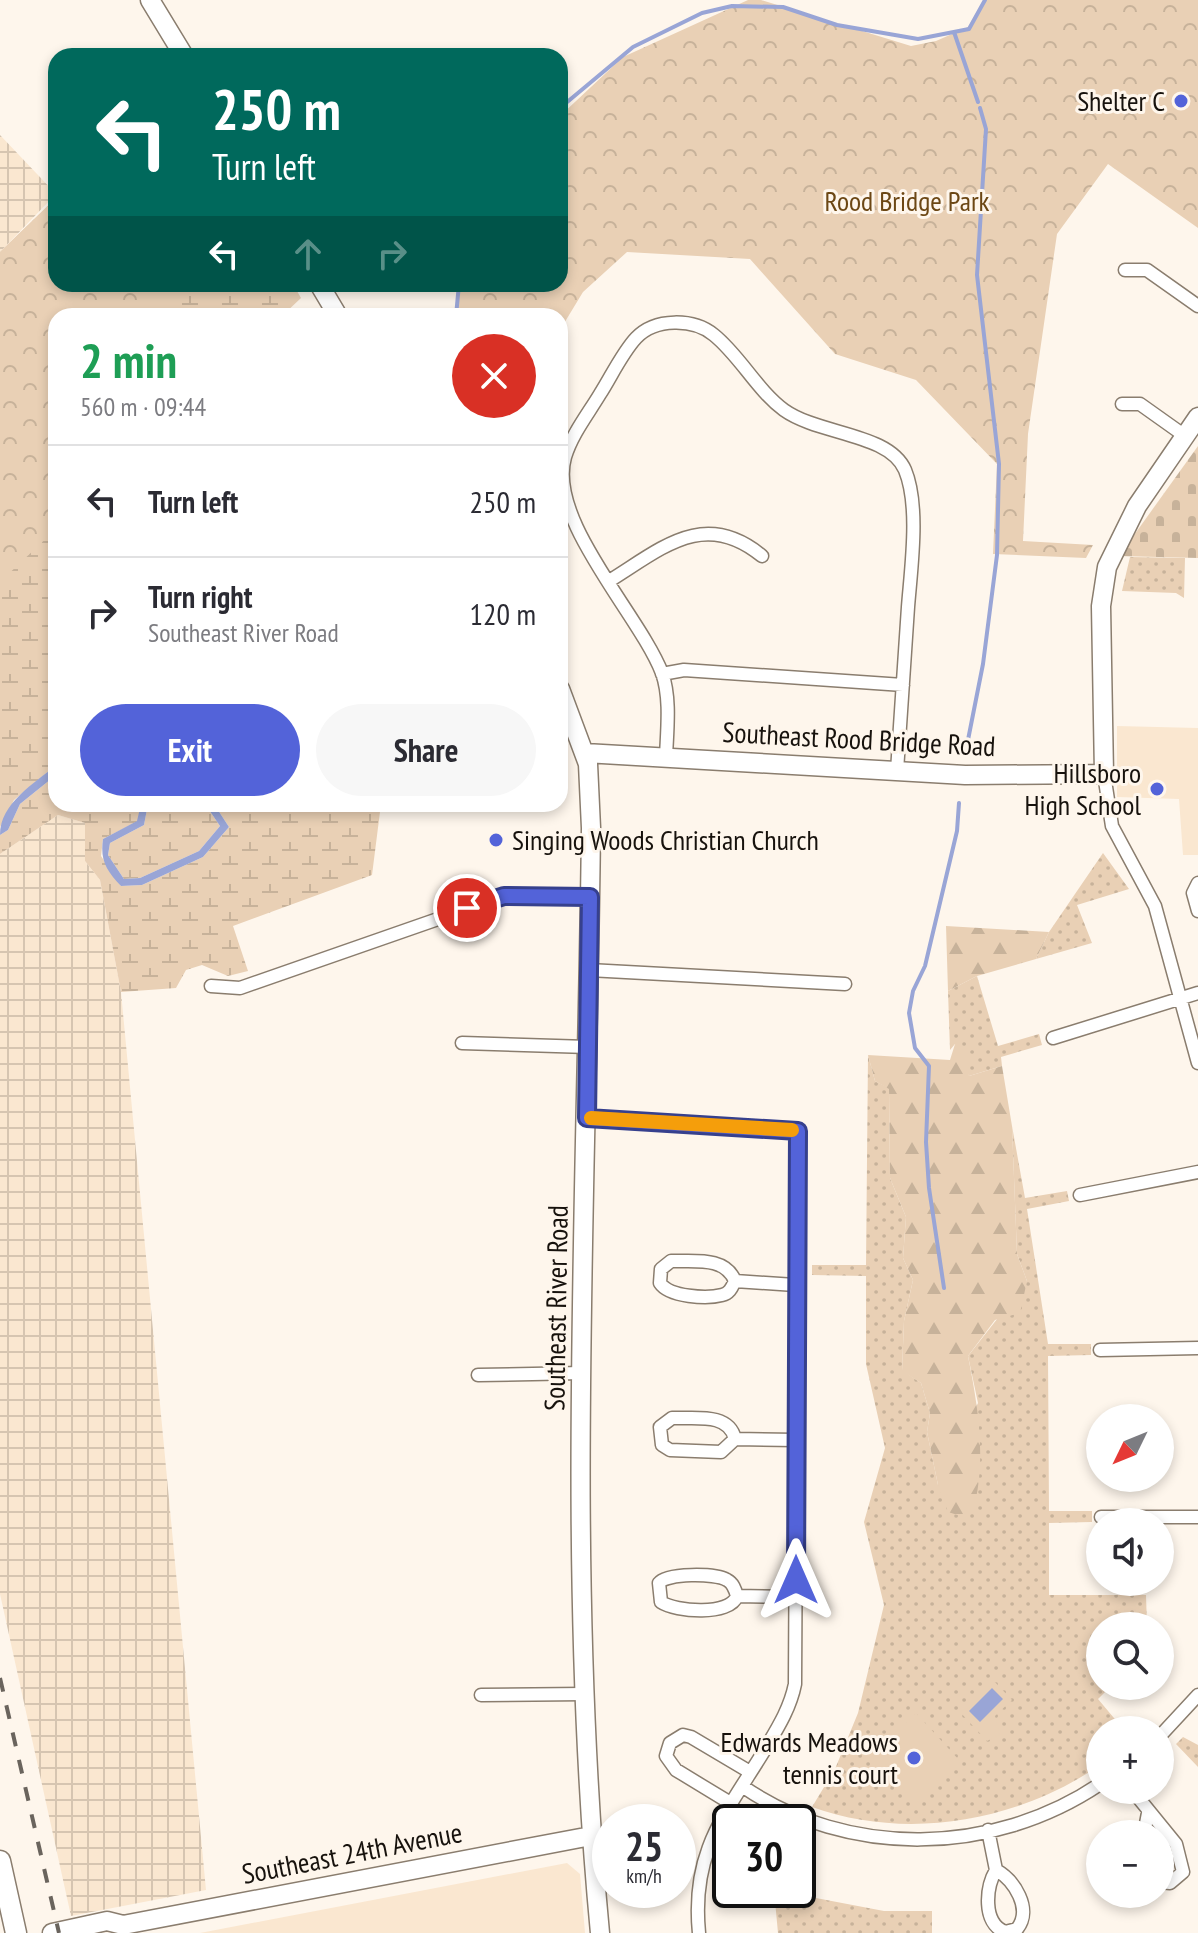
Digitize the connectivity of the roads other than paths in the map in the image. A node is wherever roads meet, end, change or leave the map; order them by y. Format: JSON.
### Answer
{"nodes":[{"id":1,"x":150,"y":0,"type":"edge"},
{"id":2,"x":179,"y":48,"type":"edge"},
{"id":3,"x":1125,"y":270,"type":"dead end"},
{"id":4,"x":1198,"y":306,"type":"edge"},
{"id":5,"x":1122,"y":404,"type":"dead end"},
{"id":6,"x":1198,"y":417,"type":"edge"},
{"id":7,"x":1185,"y":436,"type":"junction"},
{"id":8,"x":568,"y":450,"type":"edge"},
{"id":9,"x":568,"y":508,"type":"edge"},
{"id":10,"x":762,"y":556,"type":"dead end"},
{"id":11,"x":609,"y":581,"type":"junction"},
{"id":12,"x":662,"y":674,"type":"junction"},
{"id":13,"x":903,"y":685,"type":"junction"},
{"id":14,"x":568,"y":709,"type":"edge"},
{"id":15,"x":585,"y":753,"type":"junction"},
{"id":16,"x":666,"y":757,"type":"junction"},
{"id":17,"x":897,"y":770,"type":"junction"},
{"id":18,"x":1104,"y":774,"type":"junction"},
{"id":19,"x":1198,"y":883,"type":"edge"},
{"id":20,"x":590,"y":897,"type":"junction"},
{"id":21,"x":1198,"y":911,"type":"edge"},
{"id":22,"x":589,"y":970,"type":"junction"},
{"id":23,"x":845,"y":984,"type":"dead end"},
{"id":24,"x":211,"y":986,"type":"dead end"},
{"id":25,"x":1198,"y":993,"type":"edge"},
{"id":26,"x":1181,"y":998,"type":"junction"},
{"id":27,"x":1053,"y":1038,"type":"dead end"},
{"id":28,"x":462,"y":1043,"type":"dead end"},
{"id":29,"x":588,"y":1047,"type":"junction"},
{"id":30,"x":1198,"y":1063,"type":"edge"},
{"id":31,"x":587,"y":1118,"type":"junction"},
{"id":32,"x":1198,"y":1172,"type":"edge"},
{"id":33,"x":1080,"y":1195,"type":"dead end"},
{"id":34,"x":735,"y":1281,"type":"junction"},
{"id":35,"x":795,"y":1285,"type":"junction"},
{"id":36,"x":1198,"y":1348,"type":"edge"},
{"id":37,"x":1100,"y":1350,"type":"dead end"},
{"id":38,"x":582,"y":1373,"type":"junction"},
{"id":39,"x":478,"y":1375,"type":"dead end"},
{"id":40,"x":735,"y":1439,"type":"junction"},
{"id":41,"x":796,"y":1440,"type":"junction"},
{"id":42,"x":1174,"y":1517,"type":"edge"},
{"id":43,"x":1198,"y":1517,"type":"edge"},
{"id":44,"x":737,"y":1596,"type":"junction"},
{"id":45,"x":795,"y":1597,"type":"junction"},
{"id":46,"x":585,"y":1694,"type":"junction"},
{"id":47,"x":481,"y":1695,"type":"dead end"},
{"id":48,"x":1198,"y":1695,"type":"edge"},
{"id":49,"x":1174,"y":1721,"type":"edge"},
{"id":50,"x":750,"y":1772,"type":"junction"},
{"id":51,"x":742,"y":1786,"type":"junction"},
{"id":52,"x":1086,"y":1792,"type":"edge"},
{"id":53,"x":732,"y":1804,"type":"joint"},
{"id":54,"x":1142,"y":1804,"type":"edge"},
{"id":55,"x":1148,"y":1813,"type":"junction"},
{"id":56,"x":1147,"y":1820,"type":"edge"},
{"id":57,"x":1154,"y":1820,"type":"edge"},
{"id":58,"x":988,"y":1830,"type":"junction"},
{"id":59,"x":591,"y":1836,"type":"junction"},
{"id":60,"x":712,"y":1841,"type":"edge"},
{"id":61,"x":1174,"y":1842,"type":"edge"},
{"id":62,"x":0,"y":1861,"type":"edge"},
{"id":63,"x":996,"y":1870,"type":"junction"},
{"id":64,"x":1174,"y":1880,"type":"edge"},
{"id":65,"x":118,"y":1929,"type":"edge"},
{"id":66,"x":16,"y":1933,"type":"edge"},
{"id":67,"x":52,"y":1933,"type":"edge"},
{"id":68,"x":600,"y":1933,"type":"edge"},
{"id":69,"x":699,"y":1933,"type":"edge"}],
"edges":[{"from":1,"to":2,"type":"street"},
{"from":3,"to":4,"type":"street"},
{"from":5,"to":7,"type":"street"},
{"from":6,"to":7,"type":"street"},
{"from":7,"to":18,"type":"street"},
{"from":8,"to":13,"type":"street"},
{"from":9,"to":11,"type":"street"},
{"from":10,"to":11,"type":"street"},
{"from":11,"to":12,"type":"street"},
{"from":12,"to":13,"type":"street"},
{"from":12,"to":16,"type":"street"},
{"from":13,"to":17,"type":"street"},
{"from":14,"to":15,"type":"street","name":"Southeast River Road"},
{"from":15,"to":16,"type":"street","name":"Southeast Rood Bridge Road"},
{"from":15,"to":20,"type":"street","name":"Southeast River Road"},
{"from":16,"to":17,"type":"street","name":"Southeast Rood Bridge Road"},
{"from":17,"to":18,"type":"street","name":"Southeast Rood Bridge Road"},
{"from":18,"to":26,"type":"street"},
{"from":19,"to":21,"type":"street"},
{"from":20,"to":22,"type":"street","name":"Southeast River Road"},
{"from":20,"to":24,"type":"street"},
{"from":22,"to":23,"type":"street"},
{"from":22,"to":29,"type":"street","name":"Southeast River Road"},
{"from":25,"to":26,"type":"street"},
{"from":26,"to":27,"type":"street"},
{"from":26,"to":30,"type":"street"},
{"from":28,"to":29,"type":"street"},
{"from":29,"to":31,"type":"street","name":"Southeast River Road"},
{"from":31,"to":35,"type":"street"},
{"from":31,"to":38,"type":"street","name":"Southeast River Road"},
{"from":32,"to":33,"type":"street"},
{"from":34,"to":34,"type":"street"},
{"from":34,"to":35,"type":"street"},
{"from":35,"to":41,"type":"street"},
{"from":36,"to":37,"type":"street"},
{"from":38,"to":39,"type":"street"},
{"from":38,"to":46,"type":"street","name":"Southeast River Road"},
{"from":40,"to":40,"type":"street"},
{"from":40,"to":41,"type":"street"},
{"from":41,"to":45,"type":"street"},
{"from":42,"to":43,"type":"street"},
{"from":44,"to":44,"type":"street"},
{"from":44,"to":45,"type":"street"},
{"from":45,"to":50,"type":"street"},
{"from":46,"to":47,"type":"street"},
{"from":46,"to":59,"type":"street","name":"Southeast River Road"},
{"from":48,"to":49,"type":"street"},
{"from":50,"to":51,"type":"street"},
{"from":50,"to":53,"type":"street"},
{"from":51,"to":53,"type":"street"},
{"from":51,"to":58,"type":"street"},
{"from":52,"to":58,"type":"street"},
{"from":54,"to":55,"type":"street"},
{"from":55,"to":56,"type":"street"},
{"from":55,"to":57,"type":"street"},
{"from":58,"to":63,"type":"street"},
{"from":59,"to":65,"type":"street","name":"Southeast 24th Avenue"},
{"from":59,"to":68,"type":"street","name":"Southeast River Road"},
{"from":60,"to":69,"type":"street"},
{"from":61,"to":64,"type":"street"},
{"from":62,"to":66,"type":"main road"},
{"from":63,"to":63,"type":"street"},
{"from":65,"to":67,"type":"street","name":"Southeast 24th Avenue"}]}
